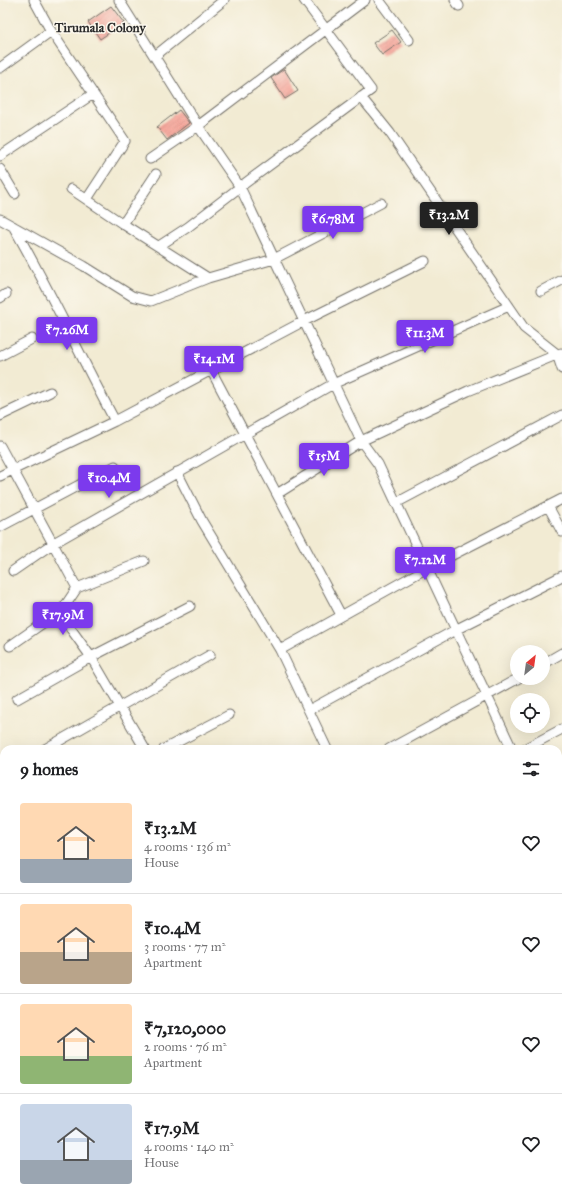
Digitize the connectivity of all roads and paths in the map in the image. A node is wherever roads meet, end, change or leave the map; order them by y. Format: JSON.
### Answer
{"nodes":[{"id":1,"x":34,"y":0,"type":"edge"},
{"id":2,"x":119,"y":0,"type":"edge"},
{"id":3,"x":224,"y":0,"type":"edge"},
{"id":4,"x":304,"y":0,"type":"edge"},
{"id":5,"x":365,"y":0,"type":"edge"},
{"id":6,"x":380,"y":0,"type":"edge"},
{"id":7,"x":326,"y":29,"type":"junction"},
{"id":8,"x":52,"y":31,"type":"junction"},
{"id":9,"x":409,"y":40,"type":"dead end"},
{"id":10,"x":155,"y":56,"type":"junction"},
{"id":11,"x":0,"y":68,"type":"edge"},
{"id":12,"x":94,"y":94,"type":"junction"},
{"id":13,"x":362,"y":97,"type":"junction"},
{"id":14,"x":198,"y":126,"type":"junction"},
{"id":15,"x":0,"y":156,"type":"edge"},
{"id":16,"x":150,"y":159,"type":"dead end"},
{"id":17,"x":0,"y":169,"type":"edge"},
{"id":18,"x":156,"y":174,"type":"dead end"},
{"id":19,"x":240,"y":187,"type":"junction"},
{"id":20,"x":71,"y":189,"type":"dead end"},
{"id":21,"x":15,"y":194,"type":"dead end"},
{"id":22,"x":87,"y":199,"type":"junction"},
{"id":23,"x":381,"y":203,"type":"dead end"},
{"id":24,"x":0,"y":219,"type":"edge"},
{"id":25,"x":123,"y":224,"type":"junction"},
{"id":26,"x":12,"y":225,"type":"junction"},
{"id":27,"x":159,"y":246,"type":"junction"},
{"id":28,"x":274,"y":259,"type":"junction"},
{"id":29,"x":426,"y":261,"type":"dead end"},
{"id":30,"x":208,"y":278,"type":"junction"},
{"id":31,"x":562,"y":280,"type":"edge"},
{"id":32,"x":541,"y":291,"type":"dead end"},
{"id":33,"x":509,"y":306,"type":"junction"},
{"id":34,"x":304,"y":321,"type":"junction"},
{"id":35,"x":32,"y":339,"type":"dead end"},
{"id":36,"x":559,"y":353,"type":"edge"},
{"id":37,"x":0,"y":356,"type":"edge"},
{"id":38,"x":562,"y":369,"type":"edge"},
{"id":39,"x":211,"y":370,"type":"junction"},
{"id":40,"x":333,"y":384,"type":"junction"},
{"id":41,"x":50,"y":392,"type":"dead end"},
{"id":42,"x":562,"y":415,"type":"edge"},
{"id":43,"x":0,"y":416,"type":"edge"},
{"id":44,"x":116,"y":421,"type":"junction"},
{"id":45,"x":245,"y":434,"type":"junction"},
{"id":46,"x":361,"y":441,"type":"junction"},
{"id":47,"x":0,"y":446,"type":"edge"},
{"id":48,"x":115,"y":466,"type":"dead end"},
{"id":49,"x":14,"y":470,"type":"junction"},
{"id":50,"x":177,"y":472,"type":"junction"},
{"id":51,"x":0,"y":476,"type":"edge"},
{"id":52,"x":277,"y":494,"type":"junction"},
{"id":53,"x":562,"y":499,"type":"edge"},
{"id":54,"x":396,"y":503,"type":"junction"},
{"id":55,"x":548,"y":506,"type":"junction"},
{"id":56,"x":34,"y":508,"type":"junction"},
{"id":57,"x":0,"y":527,"type":"edge"},
{"id":58,"x":562,"y":532,"type":"edge"},
{"id":59,"x":52,"y":544,"type":"junction"},
{"id":60,"x":144,"y":561,"type":"dead end"},
{"id":61,"x":427,"y":568,"type":"junction"},
{"id":62,"x":13,"y":571,"type":"dead end"},
{"id":63,"x":562,"y":576,"type":"edge"},
{"id":64,"x":76,"y":588,"type":"junction"},
{"id":65,"x":190,"y":606,"type":"dead end"},
{"id":66,"x":63,"y":609,"type":"junction"},
{"id":67,"x":341,"y":615,"type":"junction"},
{"id":68,"x":457,"y":629,"type":"junction"},
{"id":69,"x":10,"y":646,"type":"dead end"},
{"id":70,"x":280,"y":650,"type":"junction"},
{"id":71,"x":562,"y":653,"type":"edge"},
{"id":72,"x":210,"y":655,"type":"dead end"},
{"id":73,"x":91,"y":657,"type":"junction"},
{"id":74,"x":550,"y":660,"type":"edge"},
{"id":75,"x":510,"y":683,"type":"edge"},
{"id":76,"x":488,"y":696,"type":"junction"},
{"id":77,"x":17,"y":699,"type":"dead end"},
{"id":78,"x":121,"y":707,"type":"junction"},
{"id":79,"x":308,"y":710,"type":"junction"},
{"id":80,"x":229,"y":715,"type":"dead end"},
{"id":81,"x":562,"y":729,"type":"edge"},
{"id":82,"x":52,"y":745,"type":"edge"},
{"id":83,"x":143,"y":745,"type":"edge"},
{"id":84,"x":172,"y":745,"type":"edge"},
{"id":85,"x":326,"y":745,"type":"edge"},
{"id":86,"x":396,"y":745,"type":"edge"},
{"id":87,"x":510,"y":745,"type":"edge"},
{"id":88,"x":532,"y":745,"type":"edge"}],
"edges":[{"from":1,"to":8,"type":"street"},
{"from":2,"to":10,"type":"street"},
{"from":3,"to":10,"type":"street"},
{"from":4,"to":7,"type":"street"},
{"from":5,"to":7,"type":"street"},
{"from":6,"to":9,"type":"street"},
{"from":7,"to":13,"type":"street"},
{"from":7,"to":14,"type":"street"},
{"from":8,"to":11,"type":"street"},
{"from":8,"to":12,"type":"street"},
{"from":10,"to":14,"type":"street"},
{"from":12,"to":15,"type":"street"},
{"from":12,"to":22,"type":"street"},
{"from":13,"to":19,"type":"street"},
{"from":13,"to":33,"type":"street"},
{"from":14,"to":16,"type":"street"},
{"from":14,"to":19,"type":"street"},
{"from":17,"to":21,"type":"street"},
{"from":18,"to":25,"type":"street"},
{"from":19,"to":27,"type":"street"},
{"from":19,"to":28,"type":"street"},
{"from":20,"to":22,"type":"street"},
{"from":22,"to":25,"type":"street"},
{"from":23,"to":28,"type":"street"},
{"from":24,"to":26,"type":"street"},
{"from":25,"to":27,"type":"street"},
{"from":26,"to":30,"type":"street"},
{"from":26,"to":44,"type":"street"},
{"from":27,"to":30,"type":"street"},
{"from":28,"to":30,"type":"street"},
{"from":28,"to":34,"type":"street"},
{"from":29,"to":34,"type":"street"},
{"from":31,"to":32,"type":"street"},
{"from":33,"to":36,"type":"street"},
{"from":33,"to":40,"type":"street"},
{"from":34,"to":39,"type":"street"},
{"from":34,"to":40,"type":"street"},
{"from":35,"to":37,"type":"street"},
{"from":36,"to":38,"type":"street"},
{"from":36,"to":46,"type":"street"},
{"from":39,"to":44,"type":"street"},
{"from":39,"to":45,"type":"street"},
{"from":40,"to":45,"type":"street"},
{"from":40,"to":46,"type":"street"},
{"from":41,"to":43,"type":"street"},
{"from":42,"to":54,"type":"street"},
{"from":44,"to":49,"type":"street"},
{"from":45,"to":50,"type":"street"},
{"from":45,"to":52,"type":"street"},
{"from":46,"to":52,"type":"street"},
{"from":46,"to":54,"type":"street"},
{"from":47,"to":49,"type":"street"},
{"from":48,"to":56,"type":"street"},
{"from":49,"to":51,"type":"street"},
{"from":49,"to":56,"type":"street"},
{"from":50,"to":59,"type":"street"},
{"from":50,"to":70,"type":"street"},
{"from":52,"to":67,"type":"street"},
{"from":53,"to":55,"type":"street"},
{"from":54,"to":61,"type":"street"},
{"from":55,"to":58,"type":"street"},
{"from":55,"to":61,"type":"street"},
{"from":56,"to":57,"type":"street"},
{"from":56,"to":59,"type":"street"},
{"from":59,"to":62,"type":"street"},
{"from":59,"to":64,"type":"street"},
{"from":60,"to":64,"type":"street"},
{"from":61,"to":67,"type":"street"},
{"from":61,"to":68,"type":"street"},
{"from":63,"to":68,"type":"street"},
{"from":64,"to":66,"type":"street"},
{"from":65,"to":73,"type":"street"},
{"from":66,"to":69,"type":"street"},
{"from":66,"to":73,"type":"street"},
{"from":67,"to":70,"type":"street"},
{"from":68,"to":76,"type":"street"},
{"from":68,"to":79,"type":"street"},
{"from":70,"to":79,"type":"street"},
{"from":71,"to":74,"type":"street"},
{"from":72,"to":78,"type":"street"},
{"from":73,"to":77,"type":"street"},
{"from":73,"to":78,"type":"street"},
{"from":75,"to":76,"type":"street"},
{"from":76,"to":86,"type":"street"},
{"from":76,"to":87,"type":"street"},
{"from":78,"to":82,"type":"street"},
{"from":78,"to":83,"type":"street"},
{"from":79,"to":85,"type":"street"},
{"from":80,"to":84,"type":"street"},
{"from":81,"to":88,"type":"street"}]}
